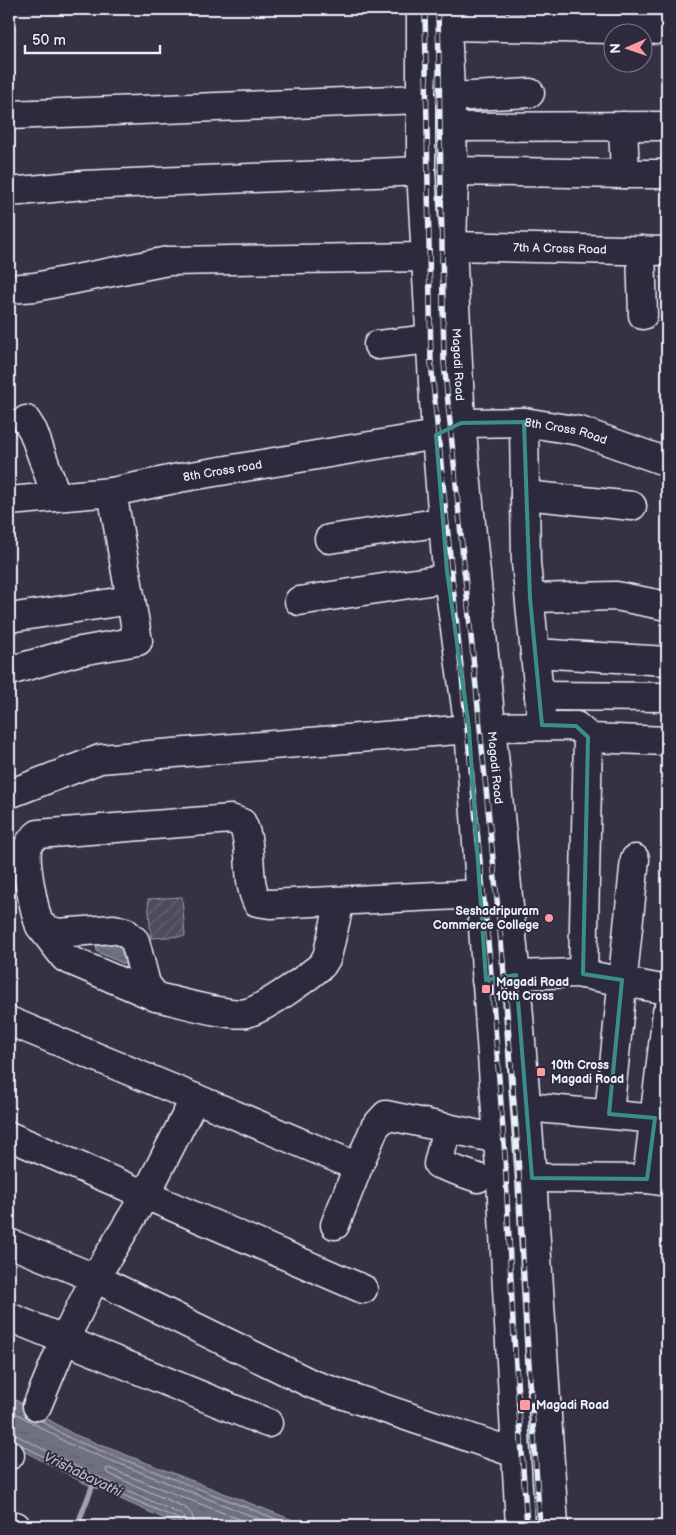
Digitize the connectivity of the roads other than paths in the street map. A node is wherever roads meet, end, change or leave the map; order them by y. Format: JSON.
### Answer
{"nodes":[{"id":1,"x":421,"y":9,"type":"edge"},
{"id":2,"x":448,"y":17,"type":"edge"},
{"id":3,"x":667,"y":30,"type":"edge"},
{"id":4,"x":530,"y":93,"type":"dead end"},
{"id":5,"x":451,"y":97,"type":"junction"},
{"id":6,"x":422,"y":99,"type":"junction"},
{"id":7,"x":9,"y":115,"type":"edge"},
{"id":8,"x":623,"y":126,"type":"junction"},
{"id":9,"x":667,"y":126,"type":"edge"},
{"id":10,"x":452,"y":127,"type":"junction"},
{"id":11,"x":421,"y":171,"type":"junction"},
{"id":12,"x":453,"y":171,"type":"junction"},
{"id":13,"x":625,"y":174,"type":"junction"},
{"id":14,"x":667,"y":174,"type":"edge"},
{"id":15,"x":9,"y":192,"type":"edge"},
{"id":16,"x":452,"y":246,"type":"junction"},
{"id":17,"x":654,"y":250,"type":"edge"},
{"id":18,"x":425,"y":257,"type":"junction"},
{"id":19,"x":9,"y":289,"type":"edge"},
{"id":20,"x":643,"y":315,"type":"dead end"},
{"id":21,"x":430,"y":339,"type":"junction"},
{"id":22,"x":378,"y":345,"type":"dead end"},
{"id":23,"x":26,"y":420,"type":"dead end"},
{"id":24,"x":524,"y":422,"type":"junction"},
{"id":25,"x":461,"y":423,"type":"junction"},
{"id":26,"x":436,"y":435,"type":"junction"},
{"id":27,"x":667,"y":462,"type":"edge"},
{"id":28,"x":112,"y":492,"type":"junction"},
{"id":29,"x":56,"y":496,"type":"junction"},
{"id":30,"x":525,"y":496,"type":"junction"},
{"id":31,"x":9,"y":501,"type":"edge"},
{"id":32,"x":632,"y":506,"type":"dead end"},
{"id":33,"x":443,"y":522,"type":"junction"},
{"id":34,"x":329,"y":539,"type":"dead end"},
{"id":35,"x":448,"y":578,"type":"junction"},
{"id":36,"x":530,"y":598,"type":"junction"},
{"id":37,"x":131,"y":600,"type":"junction"},
{"id":38,"x":299,"y":601,"type":"dead end"},
{"id":39,"x":667,"y":606,"type":"edge"},
{"id":40,"x":9,"y":618,"type":"edge"},
{"id":41,"x":535,"y":653,"type":"junction"},
{"id":42,"x":667,"y":660,"type":"edge"},
{"id":43,"x":9,"y":671,"type":"edge"},
{"id":44,"x":539,"y":696,"type":"junction"},
{"id":45,"x":667,"y":697,"type":"edge"},
{"id":46,"x":542,"y":725,"type":"junction"},
{"id":47,"x":479,"y":728,"type":"junction"},
{"id":48,"x":588,"y":736,"type":"junction"},
{"id":49,"x":667,"y":741,"type":"edge"},
{"id":50,"x":9,"y":794,"type":"edge"},
{"id":51,"x":634,"y":860,"type":"dead end"},
{"id":52,"x":480,"y":894,"type":"junction"},
{"id":53,"x":340,"y":901,"type":"junction"},
{"id":54,"x":40,"y":926,"type":"junction"},
{"id":55,"x":583,"y":974,"type":"junction"},
{"id":56,"x":516,"y":975,"type":"junction"},
{"id":57,"x":486,"y":980,"type":"junction"},
{"id":58,"x":622,"y":980,"type":"junction"},
{"id":59,"x":667,"y":990,"type":"edge"},
{"id":60,"x":156,"y":997,"type":"junction"},
{"id":61,"x":667,"y":1012,"type":"edge"},
{"id":62,"x":9,"y":1021,"type":"edge"},
{"id":63,"x":195,"y":1098,"type":"junction"},
{"id":64,"x":527,"y":1107,"type":"junction"},
{"id":65,"x":608,"y":1114,"type":"junction"},
{"id":66,"x":661,"y":1119,"type":"edge"},
{"id":67,"x":447,"y":1128,"type":"junction"},
{"id":68,"x":9,"y":1136,"type":"edge"},
{"id":69,"x":498,"y":1139,"type":"junction"},
{"id":70,"x":358,"y":1167,"type":"junction"},
{"id":71,"x":478,"y":1178,"type":"dead end"},
{"id":72,"x":532,"y":1178,"type":"junction"},
{"id":73,"x":657,"y":1181,"type":"edge"},
{"id":74,"x":146,"y":1194,"type":"junction"},
{"id":75,"x":335,"y":1225,"type":"dead end"},
{"id":76,"x":9,"y":1243,"type":"edge"},
{"id":77,"x":96,"y":1278,"type":"junction"},
{"id":78,"x":363,"y":1288,"type":"dead end"},
{"id":79,"x":9,"y":1317,"type":"edge"},
{"id":80,"x":64,"y":1341,"type":"junction"},
{"id":81,"x":37,"y":1406,"type":"dead end"},
{"id":82,"x":268,"y":1423,"type":"dead end"},
{"id":83,"x":515,"y":1453,"type":"junction"},
{"id":84,"x":9,"y":1524,"type":"edge"},
{"id":85,"x":16,"y":1526,"type":"edge"},
{"id":86,"x":520,"y":1526,"type":"edge"},
{"id":87,"x":554,"y":1526,"type":"edge"}],
"edges":[{"from":1,"to":6,"type":"street","name":"Magadi Road"},
{"from":2,"to":3,"type":"street"},
{"from":2,"to":5,"type":"street","name":"Magadi Road"},
{"from":4,"to":5,"type":"street"},
{"from":5,"to":10,"type":"street","name":"Magadi Road"},
{"from":6,"to":7,"type":"street"},
{"from":6,"to":11,"type":"street","name":"Magadi Road"},
{"from":8,"to":9,"type":"street"},
{"from":8,"to":10,"type":"street"},
{"from":8,"to":13,"type":"street"},
{"from":10,"to":12,"type":"street","name":"Magadi Road"},
{"from":11,"to":15,"type":"street"},
{"from":11,"to":18,"type":"street","name":"Magadi Road"},
{"from":12,"to":13,"type":"street"},
{"from":12,"to":16,"type":"street","name":"Magadi Road"},
{"from":13,"to":14,"type":"street"},
{"from":16,"to":17,"type":"street","name":"7th A Cross Road"},
{"from":16,"to":25,"type":"street","name":"Magadi Road"},
{"from":17,"to":20,"type":"street"},
{"from":18,"to":19,"type":"street"},
{"from":18,"to":21,"type":"street","name":"Magadi Road"},
{"from":21,"to":22,"type":"street"},
{"from":21,"to":26,"type":"street","name":"Magadi Road"},
{"from":23,"to":29,"type":"street"},
{"from":24,"to":25,"type":"street","name":"8th Cross Road"},
{"from":24,"to":27,"type":"street","name":"8th Cross Road"},
{"from":24,"to":30,"type":"street"},
{"from":25,"to":26,"type":"street","name":"8th Cross road"},
{"from":25,"to":47,"type":"street","name":"Magadi Road"},
{"from":26,"to":28,"type":"street","name":"8th Cross road"},
{"from":26,"to":33,"type":"street","name":"Magadi Road"},
{"from":28,"to":29,"type":"street","name":"8th Cross road"},
{"from":28,"to":37,"type":"street"},
{"from":29,"to":31,"type":"street","name":"8th Cross road"},
{"from":30,"to":32,"type":"street"},
{"from":30,"to":36,"type":"street"},
{"from":33,"to":34,"type":"street"},
{"from":33,"to":35,"type":"street","name":"Magadi Road"},
{"from":35,"to":38,"type":"street"},
{"from":35,"to":47,"type":"street","name":"Magadi Road"},
{"from":36,"to":39,"type":"street"},
{"from":36,"to":41,"type":"street"},
{"from":37,"to":40,"type":"street"},
{"from":37,"to":43,"type":"street"},
{"from":41,"to":42,"type":"street"},
{"from":41,"to":44,"type":"street"},
{"from":44,"to":45,"type":"street"},
{"from":44,"to":46,"type":"street"},
{"from":46,"to":47,"type":"street"},
{"from":46,"to":48,"type":"street"},
{"from":47,"to":50,"type":"street"},
{"from":47,"to":52,"type":"street","name":"Magadi Road"},
{"from":47,"to":56,"type":"street","name":"Magadi Road"},
{"from":48,"to":49,"type":"street"},
{"from":48,"to":55,"type":"street"},
{"from":51,"to":58,"type":"street"},
{"from":52,"to":53,"type":"street"},
{"from":52,"to":57,"type":"street","name":"Magadi Road"},
{"from":53,"to":54,"type":"street"},
{"from":53,"to":60,"type":"street"},
{"from":54,"to":60,"type":"street"},
{"from":54,"to":60,"type":"street"},
{"from":55,"to":56,"type":"street"},
{"from":55,"to":58,"type":"street"},
{"from":56,"to":57,"type":"street"},
{"from":56,"to":64,"type":"street","name":"Magadi Road"},
{"from":57,"to":69,"type":"street","name":"Magadi Road"},
{"from":58,"to":59,"type":"street"},
{"from":58,"to":65,"type":"street"},
{"from":61,"to":66,"type":"street"},
{"from":62,"to":63,"type":"street"},
{"from":63,"to":70,"type":"street"},
{"from":63,"to":74,"type":"street"},
{"from":64,"to":65,"type":"street"},
{"from":64,"to":72,"type":"street","name":"Magadi Road"},
{"from":65,"to":66,"type":"street"},
{"from":66,"to":73,"type":"street"},
{"from":67,"to":69,"type":"street"},
{"from":67,"to":70,"type":"street"},
{"from":67,"to":71,"type":"street"},
{"from":68,"to":74,"type":"street"},
{"from":69,"to":83,"type":"street","name":"Magadi Road"},
{"from":70,"to":75,"type":"street"},
{"from":72,"to":73,"type":"street"},
{"from":72,"to":87,"type":"street","name":"Magadi Road"},
{"from":74,"to":77,"type":"street"},
{"from":74,"to":78,"type":"street"},
{"from":76,"to":77,"type":"street"},
{"from":77,"to":80,"type":"street"},
{"from":77,"to":83,"type":"street"},
{"from":79,"to":80,"type":"street"},
{"from":80,"to":81,"type":"street"},
{"from":80,"to":82,"type":"street"},
{"from":83,"to":86,"type":"street","name":"Magadi Road"},
{"from":84,"to":85,"type":"street"}]}
